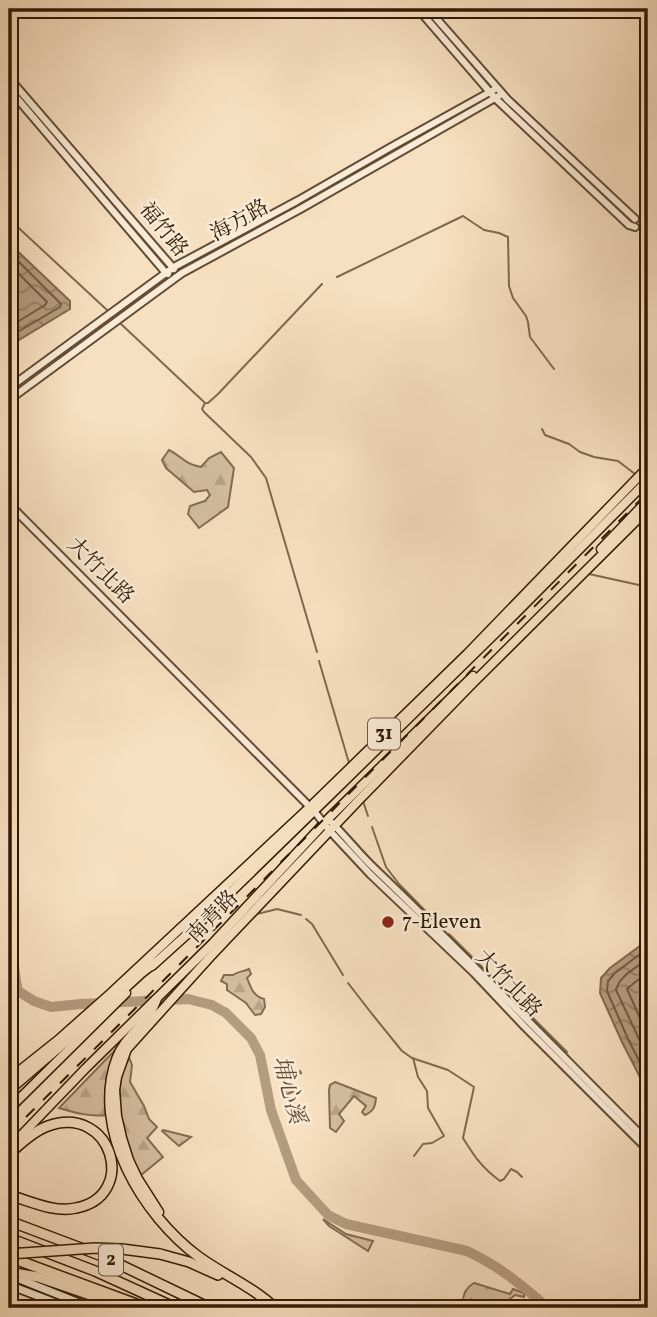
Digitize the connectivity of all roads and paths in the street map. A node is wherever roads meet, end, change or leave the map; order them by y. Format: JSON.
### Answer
{"nodes":[{"id":1,"x":418,"y":9,"type":"edge"},
{"id":2,"x":428,"y":9,"type":"edge"},
{"id":3,"x":9,"y":78,"type":"edge"},
{"id":4,"x":9,"y":89,"type":"edge"},
{"id":5,"x":499,"y":91,"type":"junction"},
{"id":6,"x":489,"y":92,"type":"junction"},
{"id":7,"x":495,"y":99,"type":"junction"},
{"id":8,"x":174,"y":267,"type":"junction"},
{"id":9,"x":166,"y":273,"type":"junction"},
{"id":10,"x":177,"y":277,"type":"junction"},
{"id":11,"x":9,"y":388,"type":"edge"},
{"id":12,"x":9,"y":400,"type":"edge"},
{"id":13,"x":648,"y":467,"type":"edge"},
{"id":14,"x":648,"y":480,"type":"edge"},
{"id":15,"x":648,"y":500,"type":"edge"},
{"id":16,"x":9,"y":504,"type":"edge"},
{"id":17,"x":648,"y":509,"type":"edge"},
{"id":18,"x":467,"y":654,"type":"junction"},
{"id":19,"x":492,"y":664,"type":"junction"},
{"id":20,"x":431,"y":696,"type":"junction"},
{"id":21,"x":440,"y":708,"type":"junction"},
{"id":22,"x":312,"y":809,"type":"junction"},
{"id":23,"x":329,"y":825,"type":"junction"},
{"id":24,"x":155,"y":963,"type":"junction"},
{"id":25,"x":156,"y":1000,"type":"junction"},
{"id":26,"x":9,"y":1079,"type":"edge"},
{"id":27,"x":9,"y":1090,"type":"edge"},
{"id":28,"x":9,"y":1109,"type":"edge"},
{"id":29,"x":648,"y":1142,"type":"edge"},
{"id":30,"x":9,"y":1148,"type":"edge"},
{"id":31,"x":648,"y":1150,"type":"edge"},
{"id":32,"x":9,"y":1154,"type":"edge"},
{"id":33,"x":9,"y":1195,"type":"edge"},
{"id":34,"x":159,"y":1212,"type":"dead end"},
{"id":35,"x":9,"y":1221,"type":"edge"},
{"id":36,"x":9,"y":1238,"type":"edge"},
{"id":37,"x":9,"y":1255,"type":"edge"},
{"id":38,"x":9,"y":1274,"type":"edge"},
{"id":39,"x":9,"y":1285,"type":"edge"},
{"id":40,"x":124,"y":1307,"type":"edge"},
{"id":41,"x":69,"y":1308,"type":"edge"},
{"id":42,"x":92,"y":1308,"type":"edge"},
{"id":43,"x":147,"y":1308,"type":"edge"},
{"id":44,"x":176,"y":1308,"type":"edge"},
{"id":45,"x":210,"y":1308,"type":"edge"},
{"id":46,"x":269,"y":1308,"type":"edge"},
{"id":47,"x":275,"y":1308,"type":"edge"}],
"edges":[{"from":1,"to":6,"type":"street"},
{"from":2,"to":5,"type":"street"},
{"from":3,"to":8,"type":"street","name":"福竹路"},
{"from":4,"to":9,"type":"street","name":"福竹路"},
{"from":5,"to":6,"type":"street","name":"海方路"},
{"from":5,"to":7,"type":"street","name":"海方路"},
{"from":5,"to":7,"type":"street"},
{"from":6,"to":7,"type":"street"},
{"from":6,"to":8,"type":"street","name":"海方路"},
{"from":7,"to":10,"type":"street","name":"海方路"},
{"from":8,"to":9,"type":"street","name":"海方路"},
{"from":8,"to":10,"type":"street","name":"福竹路"},
{"from":9,"to":10,"type":"street","name":"福竹路"},
{"from":9,"to":11,"type":"street","name":"海方路"},
{"from":10,"to":12,"type":"street","name":"海方路"},
{"from":13,"to":18,"type":"main road","number":"31"},
{"from":14,"to":20,"type":"main road","name":"南青路","number":"31"},
{"from":15,"to":21,"type":"main road","name":"南青路","number":"31"},
{"from":16,"to":22,"type":"street","name":"大竹北路"},
{"from":17,"to":19,"type":"main road","number":"31"},
{"from":18,"to":20,"type":"main road","name":"南青路"},
{"from":18,"to":22,"type":"main road","number":"31"},
{"from":19,"to":21,"type":"main road","name":"南青路"},
{"from":19,"to":23,"type":"main road","number":"31"},
{"from":20,"to":22,"type":"main road","name":"南青路","number":"31"},
{"from":21,"to":23,"type":"main road","name":"南青路","number":"31"},
{"from":22,"to":23,"type":"street","name":"大竹北路"},
{"from":22,"to":24,"type":"main road","name":"南青路","number":"31"},
{"from":22,"to":26,"type":"main road","number":"31"},
{"from":23,"to":25,"type":"main road","name":"南青路","number":"31"},
{"from":23,"to":29,"type":"street","name":"大竹北路"},
{"from":23,"to":31,"type":"street","name":"大竹北路"},
{"from":23,"to":34,"type":"main road"},
{"from":24,"to":27,"type":"highway"},
{"from":24,"to":28,"type":"main road","name":"南青路","number":"31"},
{"from":25,"to":30,"type":"main road","name":"南青路","number":"31"},
{"from":25,"to":47,"type":"highway"},
{"from":32,"to":33,"type":"highway"},
{"from":35,"to":45,"type":"highway","number":"2"},
{"from":36,"to":44,"type":"highway","number":"2"},
{"from":37,"to":43,"type":"highway"},
{"from":37,"to":46,"type":"highway","bridge":true},
{"from":38,"to":40,"type":"highway"},
{"from":38,"to":42,"type":"main road"},
{"from":39,"to":41,"type":"main road"}]}
